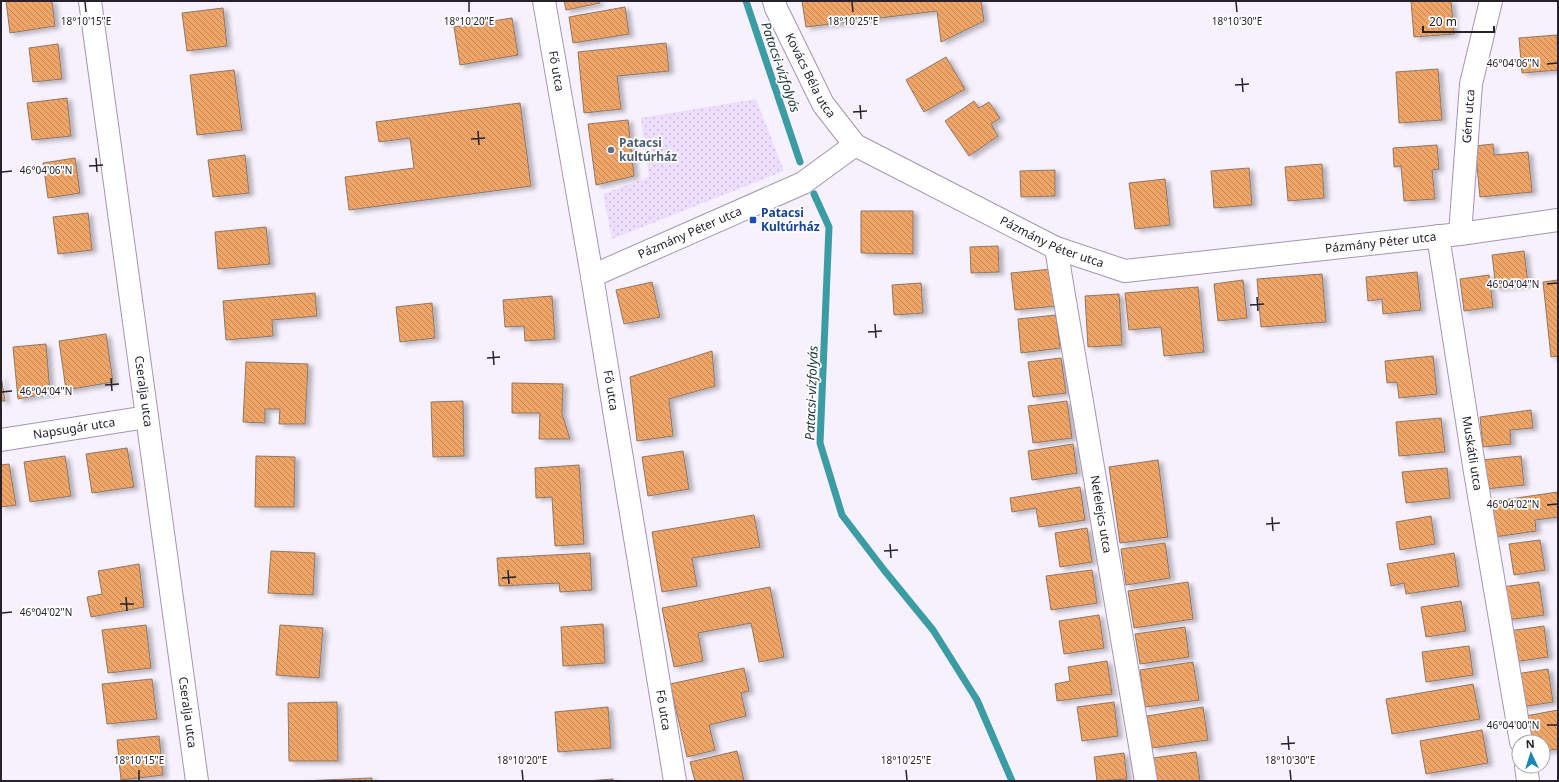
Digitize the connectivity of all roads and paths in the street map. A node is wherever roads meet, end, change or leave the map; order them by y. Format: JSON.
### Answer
{"nodes":[{"id":1,"x":90,"y":1,"type":"edge"},
{"id":2,"x":544,"y":1,"type":"edge"},
{"id":3,"x":774,"y":1,"type":"edge"},
{"id":4,"x":1491,"y":1,"type":"edge"},
{"id":5,"x":855,"y":145,"type":"junction"},
{"id":6,"x":1558,"y":220,"type":"edge"},
{"id":7,"x":1460,"y":234,"type":"junction"},
{"id":8,"x":1438,"y":236,"type":"junction"},
{"id":9,"x":1056,"y":248,"type":"junction"},
{"id":10,"x":592,"y":276,"type":"junction"},
{"id":11,"x":147,"y":416,"type":"junction"},
{"id":12,"x":1,"y":440,"type":"edge"},
{"id":13,"x":1520,"y":734,"type":"edge"},
{"id":14,"x":197,"y":781,"type":"edge"},
{"id":15,"x":675,"y":781,"type":"edge"},
{"id":16,"x":1146,"y":781,"type":"edge"}],
"edges":[{"from":1,"to":11,"type":"street","name":"Cseralja utca"},
{"from":2,"to":10,"type":"street","name":"Fő utca"},
{"from":3,"to":5,"type":"street","name":"Kovács Béla utca"},
{"from":4,"to":7,"type":"street","name":"Gém utca"},
{"from":5,"to":9,"type":"street","name":"Pázmány Péter utca"},
{"from":5,"to":10,"type":"street","name":"Pázmány Péter utca"},
{"from":6,"to":7,"type":"street","name":"Pázmány Péter utca"},
{"from":7,"to":8,"type":"street","name":"Pázmány Péter utca"},
{"from":8,"to":9,"type":"street","name":"Pázmány Péter utca"},
{"from":8,"to":13,"type":"street","name":"Muskátli utca"},
{"from":9,"to":16,"type":"street","name":"Nefelejcs utca"},
{"from":10,"to":15,"type":"street","name":"Fő utca"},
{"from":11,"to":12,"type":"street","name":"Napsugár utca"},
{"from":11,"to":14,"type":"street","name":"Cseralja utca"}]}
